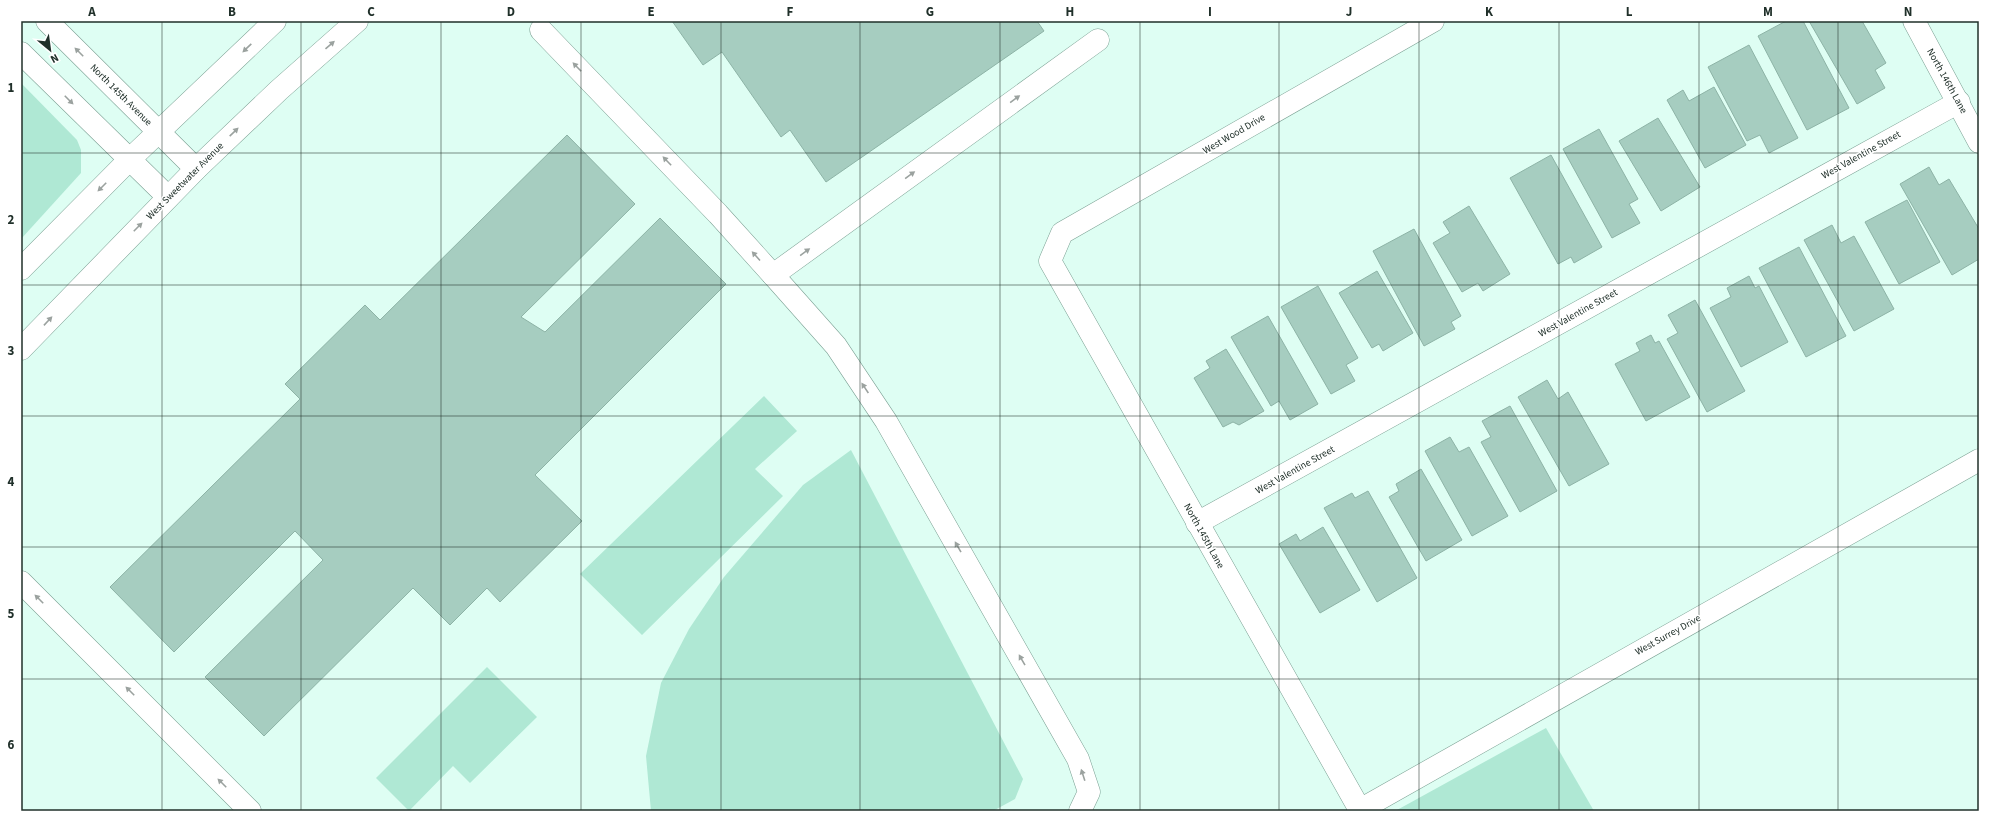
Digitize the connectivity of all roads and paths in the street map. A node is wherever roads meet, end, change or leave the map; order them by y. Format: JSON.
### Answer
{"nodes":[{"id":1,"x":47,"y":21,"type":"edge"},
{"id":2,"x":275,"y":21,"type":"edge"},
{"id":3,"x":358,"y":21,"type":"edge"},
{"id":4,"x":1433,"y":21,"type":"edge"},
{"id":5,"x":1914,"y":21,"type":"edge"},
{"id":6,"x":541,"y":30,"type":"dead end"},
{"id":7,"x":1098,"y":40,"type":"dead end"},
{"id":8,"x":21,"y":53,"type":"edge"},
{"id":9,"x":1959,"y":102,"type":"junction"},
{"id":10,"x":158,"y":132,"type":"junction"},
{"id":11,"x":1979,"y":142,"type":"edge"},
{"id":12,"x":130,"y":159,"type":"junction"},
{"id":13,"x":196,"y":169,"type":"junction"},
{"id":14,"x":168,"y":197,"type":"junction"},
{"id":15,"x":1050,"y":261,"type":"joint"},
{"id":16,"x":21,"y":269,"type":"edge"},
{"id":17,"x":774,"y":275,"type":"junction"},
{"id":18,"x":21,"y":349,"type":"edge"},
{"id":19,"x":1979,"y":460,"type":"edge"},
{"id":20,"x":1197,"y":523,"type":"junction"},
{"id":21,"x":21,"y":582,"type":"edge"},
{"id":22,"x":1359,"y":810,"type":"edge"},
{"id":23,"x":250,"y":811,"type":"edge"},
{"id":24,"x":1080,"y":811,"type":"edge"}],
"edges":[{"from":10,"to":1,"type":"street","name":"North 145th Avenue","one_way":true},
{"from":2,"to":10,"type":"street","one_way":true},
{"from":13,"to":3,"type":"street","name":"West Sweetwater Avenue","one_way":true},
{"from":4,"to":15,"type":"street","name":"West Wood Drive"},
{"from":5,"to":9,"type":"street","name":"North 146th Lane"},
{"from":17,"to":6,"type":"street","one_way":true},
{"from":17,"to":7,"type":"street","one_way":true},
{"from":8,"to":12,"type":"street","one_way":true},
{"from":9,"to":11,"type":"street","name":"North 146th Lane"},
{"from":9,"to":20,"type":"street","name":"West Valentine Street"},
{"from":10,"to":12,"type":"street"},
{"from":10,"to":13,"type":"street","name":"North 145th Avenue"},
{"from":12,"to":14,"type":"street"},
{"from":12,"to":16,"type":"street","one_way":true},
{"from":13,"to":14,"type":"street","name":"West Sweetwater Avenue"},
{"from":18,"to":14,"type":"street","name":"West Sweetwater Avenue","one_way":true},
{"from":15,"to":20,"type":"street","name":"North 145th Lane"},
{"from":24,"to":17,"type":"street","one_way":true},
{"from":19,"to":22,"type":"street","name":"West Surrey Drive"},
{"from":20,"to":22,"type":"street","name":"North 145th Lane"},
{"from":23,"to":21,"type":"street","one_way":true}]}
